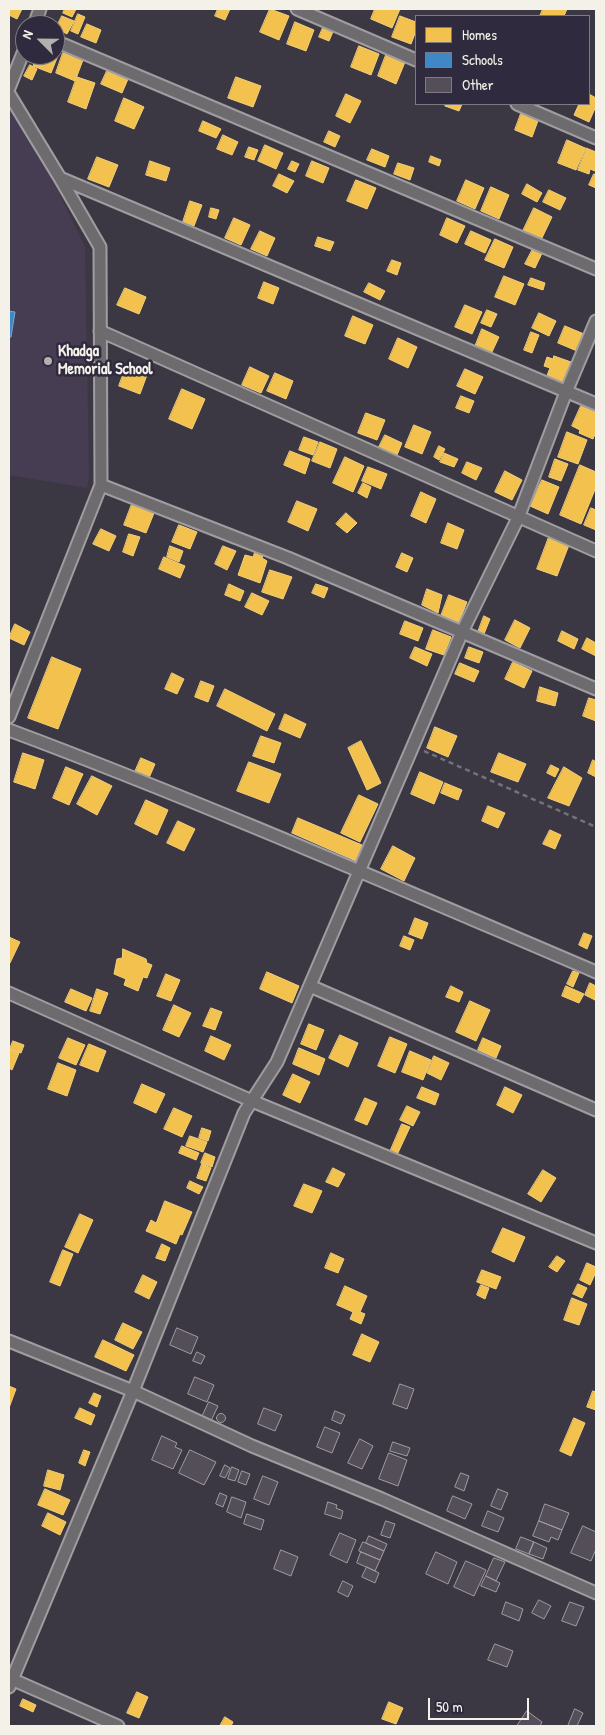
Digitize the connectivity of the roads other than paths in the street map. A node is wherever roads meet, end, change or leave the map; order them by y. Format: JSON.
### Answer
{"nodes":[{"id":1,"x":297,"y":9,"type":"edge"},
{"id":2,"x":65,"y":46,"type":"edge"},
{"id":3,"x":415,"y":60,"type":"edge"},
{"id":4,"x":18,"y":65,"type":"edge"},
{"id":5,"x":9,"y":88,"type":"edge"},
{"id":6,"x":9,"y":94,"type":"edge"},
{"id":7,"x":519,"y":105,"type":"edge"},
{"id":8,"x":596,"y":138,"type":"edge"},
{"id":9,"x":60,"y":178,"type":"junction"},
{"id":10,"x":596,"y":269,"type":"edge"},
{"id":11,"x":596,"y":321,"type":"edge"},
{"id":12,"x":100,"y":331,"type":"junction"},
{"id":13,"x":566,"y":392,"type":"junction"},
{"id":14,"x":596,"y":404,"type":"edge"},
{"id":15,"x":101,"y":485,"type":"junction"},
{"id":16,"x":518,"y":518,"type":"junction"},
{"id":17,"x":596,"y":551,"type":"edge"},
{"id":18,"x":462,"y":632,"type":"junction"},
{"id":19,"x":596,"y":689,"type":"edge"},
{"id":20,"x":9,"y":717,"type":"edge"},
{"id":21,"x":9,"y":730,"type":"edge"},
{"id":22,"x":359,"y":871,"type":"junction"},
{"id":23,"x":596,"y":972,"type":"edge"},
{"id":24,"x":310,"y":986,"type":"junction"},
{"id":25,"x":9,"y":993,"type":"edge"},
{"id":26,"x":252,"y":1101,"type":"junction"},
{"id":27,"x":596,"y":1110,"type":"edge"},
{"id":28,"x":596,"y":1243,"type":"edge"},
{"id":29,"x":9,"y":1341,"type":"edge"},
{"id":30,"x":132,"y":1390,"type":"junction"},
{"id":31,"x":596,"y":1593,"type":"edge"},
{"id":32,"x":10,"y":1682,"type":"edge"},
{"id":33,"x":118,"y":1726,"type":"edge"}],
"edges":[{"from":1,"to":3,"type":"street"},
{"from":2,"to":10,"type":"street"},
{"from":4,"to":5,"type":"street"},
{"from":6,"to":9,"type":"street"},
{"from":7,"to":8,"type":"street"},
{"from":9,"to":12,"type":"street"},
{"from":9,"to":13,"type":"street"},
{"from":11,"to":13,"type":"street"},
{"from":12,"to":15,"type":"street"},
{"from":12,"to":16,"type":"street"},
{"from":13,"to":14,"type":"street"},
{"from":13,"to":16,"type":"street"},
{"from":15,"to":18,"type":"street"},
{"from":15,"to":20,"type":"street"},
{"from":16,"to":17,"type":"street"},
{"from":16,"to":18,"type":"street"},
{"from":18,"to":19,"type":"street"},
{"from":18,"to":22,"type":"street"},
{"from":21,"to":22,"type":"street"},
{"from":22,"to":23,"type":"street"},
{"from":22,"to":24,"type":"street"},
{"from":24,"to":26,"type":"street"},
{"from":24,"to":27,"type":"street"},
{"from":25,"to":26,"type":"street"},
{"from":26,"to":28,"type":"street"},
{"from":26,"to":30,"type":"street"},
{"from":29,"to":30,"type":"street"},
{"from":30,"to":31,"type":"street"},
{"from":30,"to":32,"type":"street"},
{"from":32,"to":33,"type":"street"}]}
